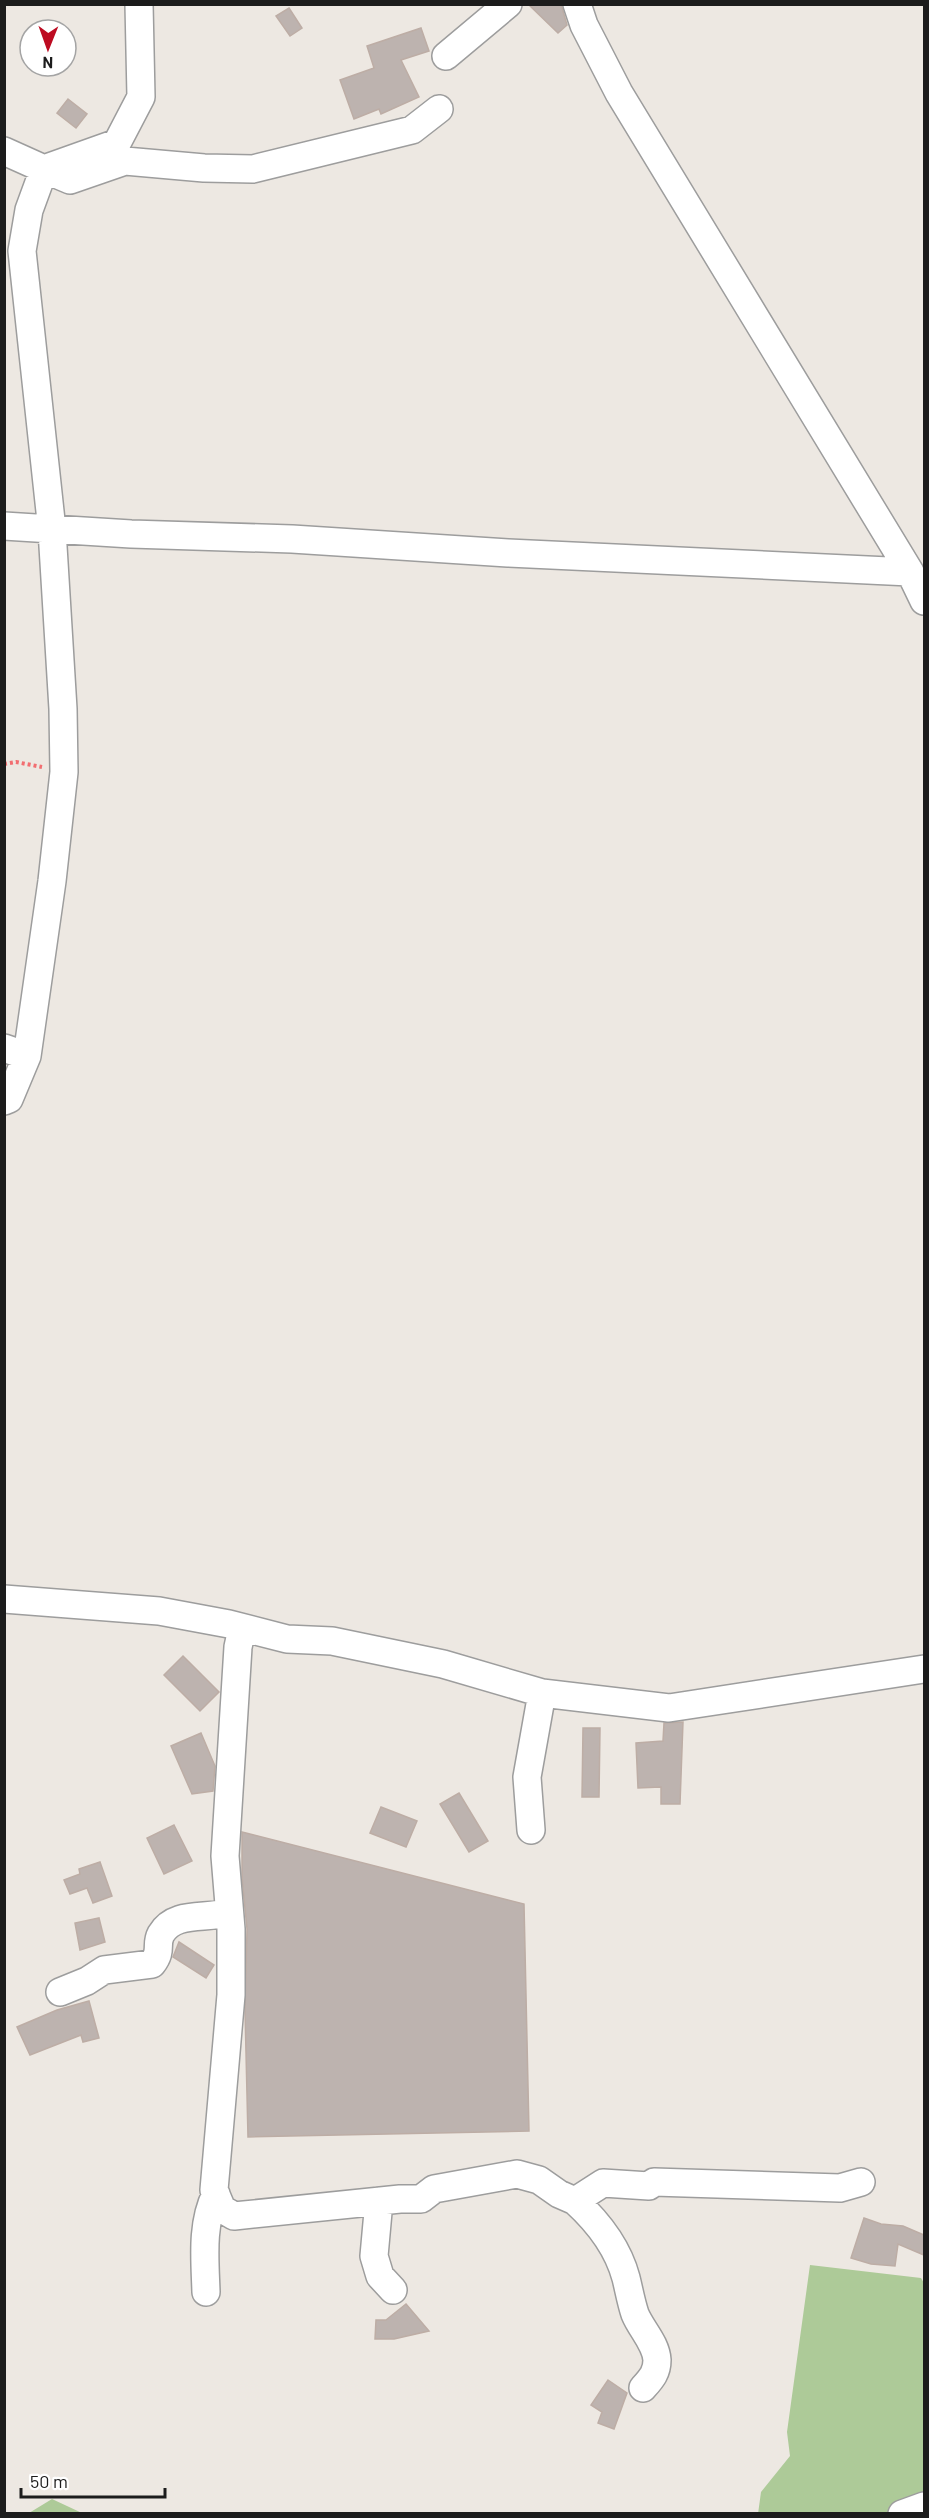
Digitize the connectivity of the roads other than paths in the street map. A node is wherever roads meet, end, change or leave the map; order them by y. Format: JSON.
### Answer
{"nodes":[{"id":1,"x":139,"y":4,"type":"edge"},
{"id":2,"x":508,"y":4,"type":"edge"},
{"id":3,"x":577,"y":4,"type":"edge"},
{"id":4,"x":446,"y":56,"type":"dead end"},
{"id":5,"x":439,"y":110,"type":"dead end"},
{"id":6,"x":4,"y":151,"type":"edge"},
{"id":7,"x":44,"y":169,"type":"junction"},
{"id":8,"x":4,"y":526,"type":"edge"},
{"id":9,"x":52,"y":530,"type":"junction"},
{"id":10,"x":910,"y":572,"type":"junction"},
{"id":11,"x":924,"y":601,"type":"edge"},
{"id":12,"x":16,"y":1052,"type":"edge"},
{"id":13,"x":4,"y":1101,"type":"edge"},
{"id":14,"x":4,"y":1599,"type":"edge"},
{"id":15,"x":242,"y":1629,"type":"junction"},
{"id":16,"x":924,"y":1669,"type":"edge"},
{"id":17,"x":542,"y":1693,"type":"junction"},
{"id":18,"x":531,"y":1830,"type":"dead end"},
{"id":19,"x":229,"y":1912,"type":"junction"},
{"id":20,"x":60,"y":1992,"type":"dead end"},
{"id":21,"x":861,"y":2182,"type":"dead end"},
{"id":22,"x":216,"y":2194,"type":"junction"},
{"id":23,"x":379,"y":2201,"type":"junction"},
{"id":24,"x":575,"y":2201,"type":"junction"},
{"id":25,"x":393,"y":2290,"type":"dead end"},
{"id":26,"x":207,"y":2292,"type":"dead end"},
{"id":27,"x":643,"y":2388,"type":"dead end"},
{"id":28,"x":924,"y":2506,"type":"edge"},
{"id":29,"x":902,"y":2514,"type":"edge"}],
"edges":[{"from":1,"to":7,"type":"street"},
{"from":2,"to":4,"type":"street"},
{"from":3,"to":10,"type":"street"},
{"from":5,"to":7,"type":"street"},
{"from":6,"to":7,"type":"street"},
{"from":7,"to":9,"type":"street"},
{"from":8,"to":9,"type":"street"},
{"from":9,"to":10,"type":"street"},
{"from":9,"to":12,"type":"street"},
{"from":10,"to":11,"type":"street"},
{"from":12,"to":13,"type":"street"},
{"from":14,"to":15,"type":"street"},
{"from":15,"to":17,"type":"street"},
{"from":15,"to":19,"type":"street"},
{"from":16,"to":17,"type":"street"},
{"from":17,"to":18,"type":"street"},
{"from":19,"to":20,"type":"street"},
{"from":19,"to":22,"type":"street"},
{"from":21,"to":24,"type":"street"},
{"from":22,"to":23,"type":"street"},
{"from":22,"to":26,"type":"street"},
{"from":23,"to":24,"type":"street"},
{"from":23,"to":25,"type":"street"},
{"from":24,"to":27,"type":"street"},
{"from":28,"to":29,"type":"street"}]}
